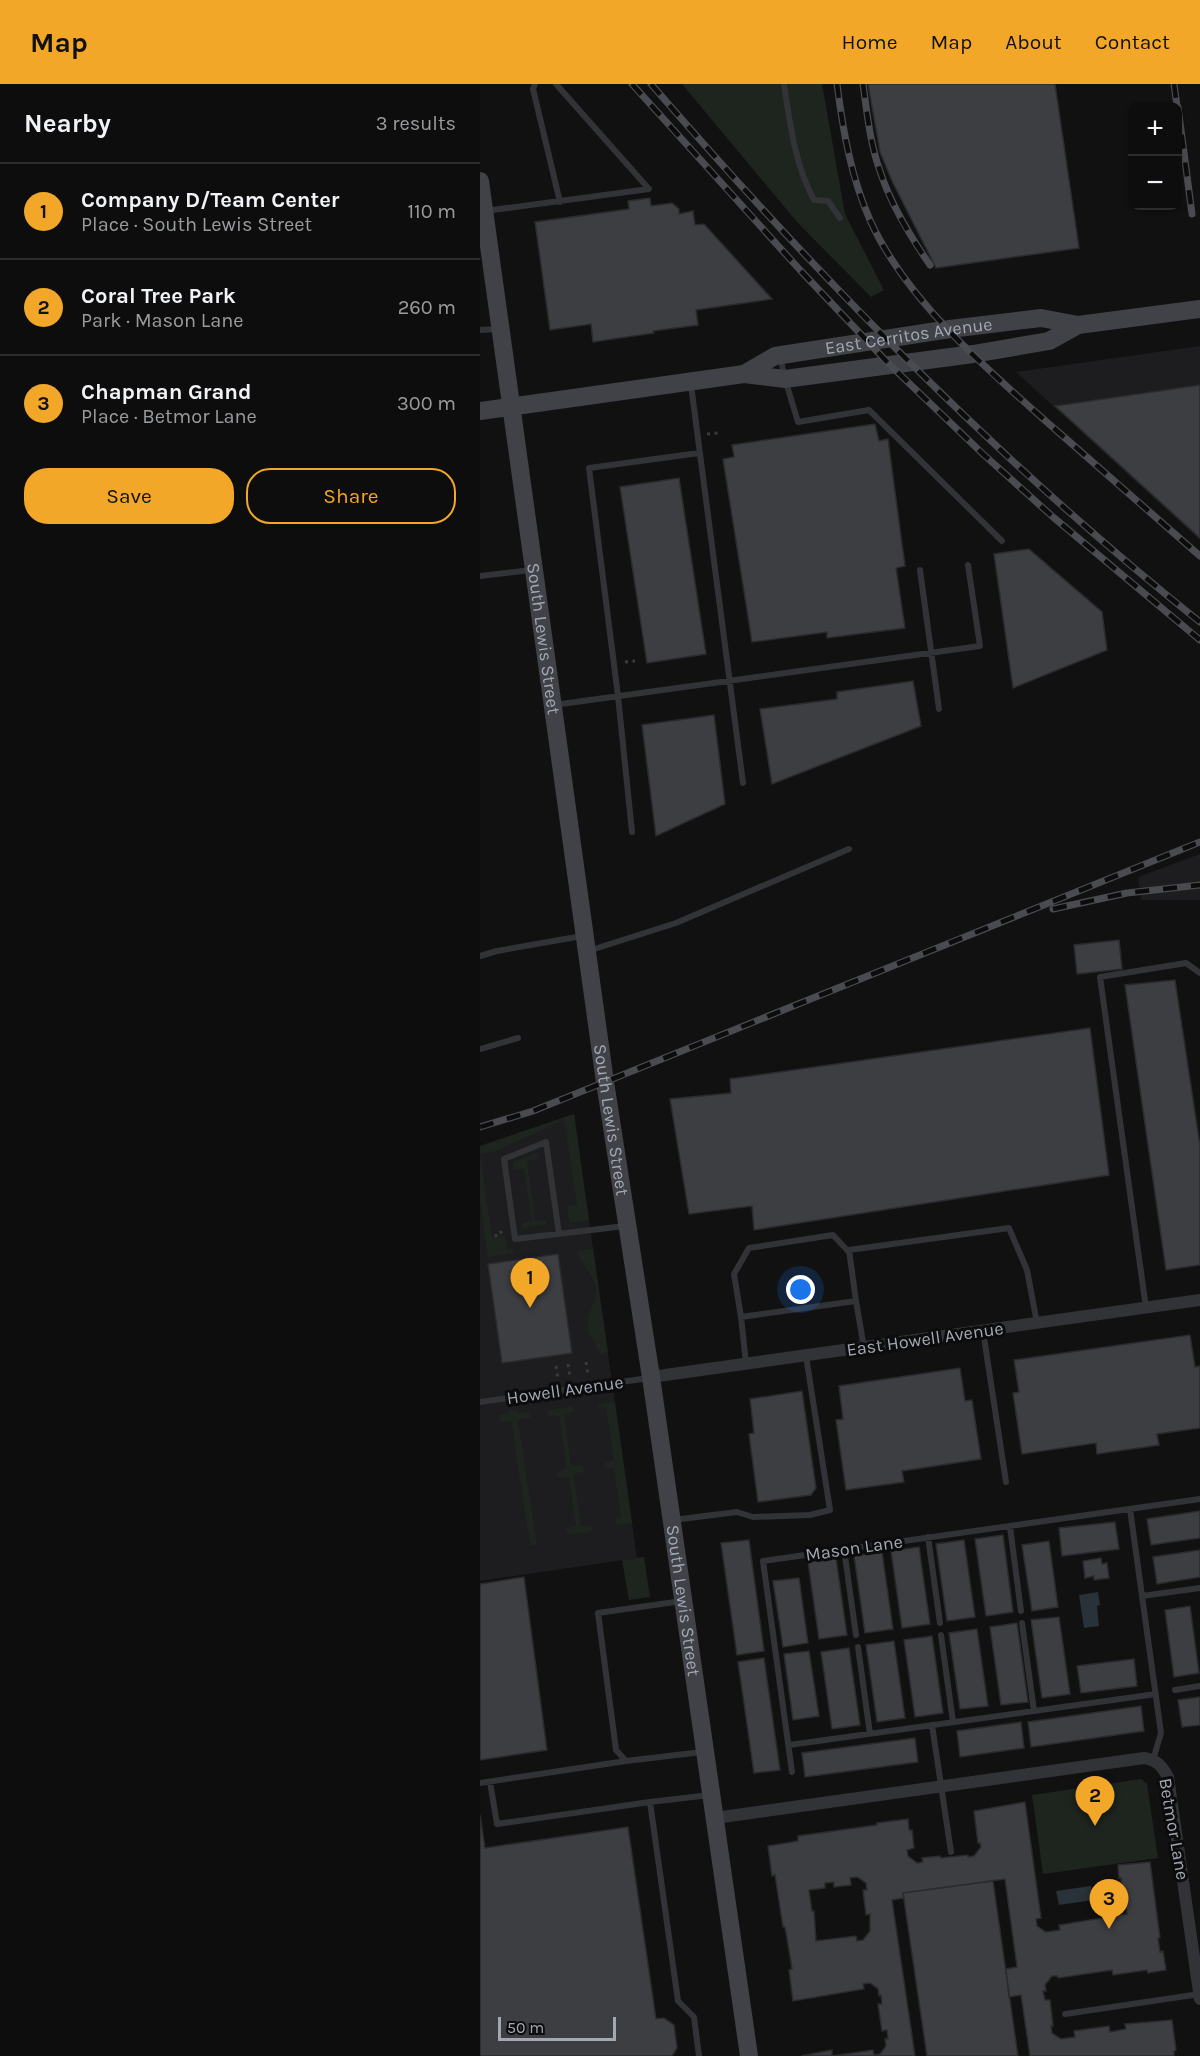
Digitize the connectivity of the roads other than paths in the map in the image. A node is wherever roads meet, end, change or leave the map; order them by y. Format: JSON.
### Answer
{"nodes":[{"id":1,"x":535,"y":84,"type":"edge"},
{"id":2,"x":556,"y":84,"type":"edge"},
{"id":3,"x":784,"y":84,"type":"edge"},
{"id":4,"x":480,"y":181,"type":"edge"},
{"id":5,"x":560,"y":202,"type":"junction"},
{"id":6,"x":484,"y":211,"type":"junction"},
{"id":7,"x":840,"y":218,"type":"dead end"},
{"id":8,"x":1200,"y":309,"type":"edge"},
{"id":9,"x":1078,"y":325,"type":"junction"},
{"id":10,"x":502,"y":328,"type":"junction"},
{"id":11,"x":480,"y":330,"type":"edge"},
{"id":12,"x":780,"y":355,"type":"junction"},
{"id":13,"x":744,"y":374,"type":"junction"},
{"id":14,"x":785,"y":379,"type":"junction"},
{"id":15,"x":690,"y":381,"type":"junction"},
{"id":16,"x":512,"y":406,"type":"junction"},
{"id":17,"x":480,"y":411,"type":"edge"},
{"id":18,"x":699,"y":453,"type":"junction"},
{"id":19,"x":1002,"y":541,"type":"dead end"},
{"id":20,"x":968,"y":565,"type":"dead end"},
{"id":21,"x":535,"y":570,"type":"junction"},
{"id":22,"x":920,"y":570,"type":"dead end"},
{"id":23,"x":480,"y":576,"type":"edge"},
{"id":24,"x":931,"y":653,"type":"junction"},
{"id":25,"x":729,"y":681,"type":"junction"},
{"id":26,"x":618,"y":696,"type":"junction"},
{"id":27,"x":554,"y":705,"type":"junction"},
{"id":28,"x":939,"y":709,"type":"dead end"},
{"id":29,"x":742,"y":783,"type":"dead end"},
{"id":30,"x":632,"y":832,"type":"dead end"},
{"id":31,"x":849,"y":849,"type":"dead end"},
{"id":32,"x":586,"y":944,"type":"junction"},
{"id":33,"x":480,"y":956,"type":"edge"},
{"id":34,"x":1200,"y":973,"type":"edge"},
{"id":35,"x":518,"y":1038,"type":"dead end"},
{"id":36,"x":480,"y":1049,"type":"edge"},
{"id":37,"x":628,"y":1226,"type":"junction"},
{"id":38,"x":559,"y":1234,"type":"junction"},
{"id":39,"x":850,"y":1253,"type":"junction"},
{"id":40,"x":1200,"y":1300,"type":"edge"},
{"id":41,"x":856,"y":1301,"type":"junction"},
{"id":42,"x":1146,"y":1308,"type":"junction"},
{"id":43,"x":741,"y":1317,"type":"junction"},
{"id":44,"x":1037,"y":1323,"type":"junction"},
{"id":45,"x":982,"y":1330,"type":"junction"},
{"id":46,"x":864,"y":1348,"type":"junction"},
{"id":47,"x":806,"y":1356,"type":"junction"},
{"id":48,"x":746,"y":1364,"type":"junction"},
{"id":49,"x":651,"y":1377,"type":"junction"},
{"id":50,"x":480,"y":1402,"type":"edge"},
{"id":51,"x":1006,"y":1482,"type":"dead end"},
{"id":52,"x":1200,"y":1499,"type":"edge"},
{"id":53,"x":1130,"y":1509,"type":"junction"},
{"id":54,"x":672,"y":1520,"type":"junction"},
{"id":55,"x":1010,"y":1527,"type":"junction"},
{"id":56,"x":928,"y":1537,"type":"junction"},
{"id":57,"x":844,"y":1549,"type":"junction"},
{"id":58,"x":1200,"y":1588,"type":"edge"},
{"id":59,"x":1200,"y":1593,"type":"edge"},
{"id":60,"x":1142,"y":1596,"type":"junction"},
{"id":61,"x":683,"y":1600,"type":"junction"},
{"id":62,"x":1021,"y":1611,"type":"dead end"},
{"id":63,"x":940,"y":1623,"type":"dead end"},
{"id":64,"x":1022,"y":1623,"type":"dead end"},
{"id":65,"x":856,"y":1635,"type":"dead end"},
{"id":66,"x":941,"y":1635,"type":"dead end"},
{"id":67,"x":858,"y":1647,"type":"dead end"},
{"id":68,"x":1200,"y":1686,"type":"edge"},
{"id":69,"x":1175,"y":1690,"type":"dead end"},
{"id":70,"x":1156,"y":1694,"type":"junction"},
{"id":71,"x":1034,"y":1711,"type":"junction"},
{"id":72,"x":953,"y":1722,"type":"junction"},
{"id":73,"x":932,"y":1725,"type":"junction"},
{"id":74,"x":870,"y":1734,"type":"junction"},
{"id":75,"x":789,"y":1745,"type":"junction"},
{"id":76,"x":705,"y":1751,"type":"junction"},
{"id":77,"x":626,"y":1761,"type":"junction"},
{"id":78,"x":1157,"y":1763,"type":"junction"},
{"id":79,"x":792,"y":1772,"type":"dead end"},
{"id":80,"x":490,"y":1782,"type":"junction"},
{"id":81,"x":480,"y":1783,"type":"edge"},
{"id":82,"x":941,"y":1785,"type":"junction"},
{"id":83,"x":711,"y":1795,"type":"junction"},
{"id":84,"x":650,"y":1802,"type":"junction"},
{"id":85,"x":715,"y":1818,"type":"junction"},
{"id":86,"x":951,"y":1852,"type":"dead end"},
{"id":87,"x":1200,"y":1994,"type":"edge"},
{"id":88,"x":1200,"y":1999,"type":"edge"},
{"id":89,"x":1065,"y":2014,"type":"dead end"},
{"id":90,"x":699,"y":2056,"type":"edge"},
{"id":91,"x":749,"y":2056,"type":"edge"}],
"edges":[{"from":1,"to":5,"type":"lane"},
{"from":2,"to":5,"type":"lane"},
{"from":3,"to":7,"type":"lane"},
{"from":4,"to":6,"type":"main road","name":"South Lewis Street"},
{"from":5,"to":6,"type":"lane"},
{"from":6,"to":10,"type":"main road","name":"South Lewis Street"},
{"from":8,"to":9,"type":"main road","name":"East Cerritos Avenue"},
{"from":9,"to":12,"type":"main road","name":"East Cerritos Avenue"},
{"from":9,"to":14,"type":"main road","name":"East Cerritos Avenue"},
{"from":10,"to":11,"type":"lane"},
{"from":10,"to":16,"type":"main road","name":"South Lewis Street"},
{"from":12,"to":13,"type":"main road","name":"East Cerritos Avenue"},
{"from":12,"to":14,"type":"lane"},
{"from":13,"to":14,"type":"main road","name":"East Cerritos Avenue"},
{"from":13,"to":15,"type":"main road","name":"East Cerritos Avenue"},
{"from":14,"to":19,"type":"lane"},
{"from":15,"to":16,"type":"main road","name":"East Cerritos Avenue"},
{"from":15,"to":18,"type":"lane"},
{"from":16,"to":17,"type":"main road","name":"East Cerritos Avenue"},
{"from":16,"to":21,"type":"main road","name":"South Lewis Street"},
{"from":18,"to":25,"type":"lane"},
{"from":18,"to":26,"type":"lane"},
{"from":20,"to":24,"type":"lane"},
{"from":21,"to":23,"type":"lane"},
{"from":21,"to":27,"type":"main road","name":"South Lewis Street"},
{"from":22,"to":24,"type":"lane"},
{"from":24,"to":25,"type":"lane"},
{"from":24,"to":28,"type":"lane"},
{"from":25,"to":26,"type":"lane"},
{"from":25,"to":29,"type":"lane"},
{"from":26,"to":27,"type":"lane"},
{"from":26,"to":30,"type":"lane"},
{"from":27,"to":32,"type":"main road","name":"South Lewis Street"},
{"from":31,"to":32,"type":"lane"},
{"from":32,"to":33,"type":"lane"},
{"from":32,"to":37,"type":"main road","name":"South Lewis Street"},
{"from":34,"to":42,"type":"lane"},
{"from":35,"to":36,"type":"lane"},
{"from":37,"to":38,"type":"lane"},
{"from":37,"to":49,"type":"main road","name":"South Lewis Street"},
{"from":38,"to":38,"type":"lane"},
{"from":39,"to":41,"type":"lane"},
{"from":39,"to":43,"type":"lane"},
{"from":39,"to":44,"type":"lane"},
{"from":40,"to":42,"type":"street","name":"East Howell Avenue"},
{"from":41,"to":43,"type":"lane"},
{"from":41,"to":46,"type":"lane"},
{"from":42,"to":44,"type":"street","name":"East Howell Avenue"},
{"from":43,"to":48,"type":"lane"},
{"from":44,"to":45,"type":"street","name":"East Howell Avenue"},
{"from":45,"to":46,"type":"street","name":"East Howell Avenue"},
{"from":45,"to":51,"type":"lane"},
{"from":46,"to":47,"type":"street","name":"East Howell Avenue"},
{"from":47,"to":48,"type":"street","name":"East Howell Avenue"},
{"from":47,"to":54,"type":"lane"},
{"from":48,"to":49,"type":"street","name":"East Howell Avenue"},
{"from":49,"to":50,"type":"lane","name":"Howell Avenue"},
{"from":49,"to":54,"type":"main road","name":"South Lewis Street"},
{"from":52,"to":53,"type":"lane","name":"Mason Lane"},
{"from":53,"to":55,"type":"lane","name":"Mason Lane"},
{"from":53,"to":60,"type":"lane"},
{"from":54,"to":61,"type":"main road","name":"South Lewis Street"},
{"from":55,"to":56,"type":"lane","name":"Mason Lane"},
{"from":55,"to":62,"type":"lane"},
{"from":56,"to":57,"type":"lane","name":"Mason Lane"},
{"from":56,"to":63,"type":"lane"},
{"from":57,"to":65,"type":"lane"},
{"from":57,"to":75,"type":"lane","name":"Mason Lane"},
{"from":58,"to":59,"type":"lane"},
{"from":58,"to":60,"type":"lane"},
{"from":60,"to":70,"type":"lane"},
{"from":61,"to":76,"type":"main road","name":"South Lewis Street"},
{"from":61,"to":77,"type":"lane"},
{"from":64,"to":71,"type":"lane"},
{"from":66,"to":72,"type":"lane"},
{"from":67,"to":74,"type":"lane"},
{"from":68,"to":69,"type":"lane"},
{"from":70,"to":71,"type":"lane"},
{"from":70,"to":78,"type":"lane"},
{"from":71,"to":72,"type":"lane"},
{"from":72,"to":73,"type":"lane"},
{"from":73,"to":74,"type":"lane"},
{"from":73,"to":82,"type":"lane"},
{"from":74,"to":75,"type":"lane"},
{"from":75,"to":79,"type":"lane","name":"Mason Lane"},
{"from":76,"to":77,"type":"lane"},
{"from":76,"to":83,"type":"main road","name":"South Lewis Street"},
{"from":77,"to":80,"type":"lane"},
{"from":78,"to":82,"type":"street"},
{"from":78,"to":87,"type":"street","name":"Betmor Lane"},
{"from":80,"to":81,"type":"lane"},
{"from":80,"to":84,"type":"lane"},
{"from":82,"to":85,"type":"street"},
{"from":82,"to":86,"type":"lane"},
{"from":83,"to":84,"type":"lane"},
{"from":83,"to":85,"type":"main road","name":"South Lewis Street"},
{"from":84,"to":90,"type":"lane"},
{"from":85,"to":91,"type":"main road","name":"South Lewis Street"},
{"from":87,"to":88,"type":"street","name":"Betmor Lane"},
{"from":87,"to":89,"type":"lane"}]}
